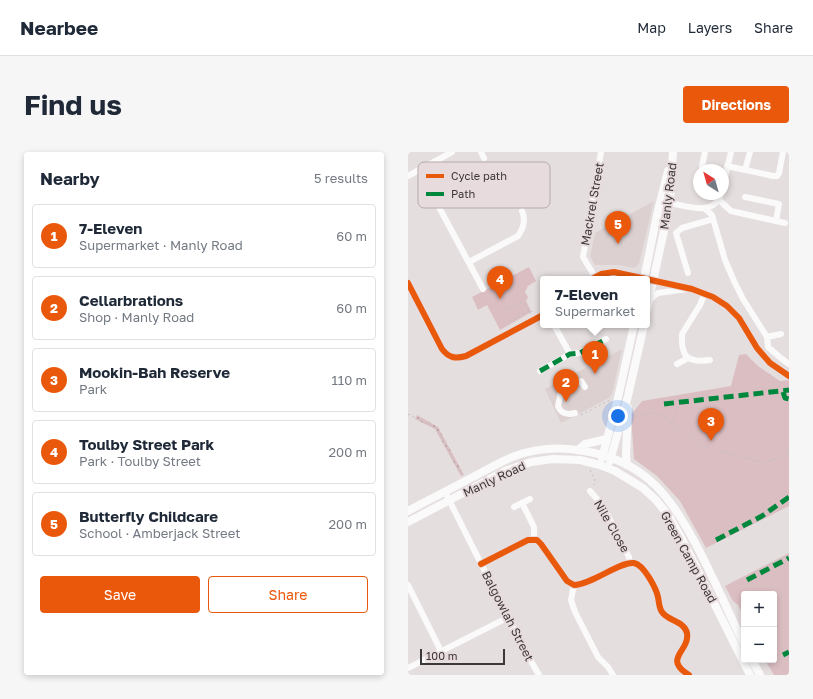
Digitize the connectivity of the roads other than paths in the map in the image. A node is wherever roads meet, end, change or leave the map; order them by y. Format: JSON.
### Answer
{"nodes":[{"id":1,"x":452,"y":152,"type":"edge"},
{"id":2,"x":481,"y":152,"type":"edge"},
{"id":3,"x":601,"y":152,"type":"edge"},
{"id":4,"x":673,"y":152,"type":"edge"},
{"id":5,"x":705,"y":152,"type":"edge"},
{"id":6,"x":731,"y":152,"type":"edge"},
{"id":7,"x":750,"y":152,"type":"edge"},
{"id":8,"x":783,"y":152,"type":"edge"},
{"id":9,"x":484,"y":158,"type":"dead end"},
{"id":10,"x":434,"y":162,"type":"edge"},
{"id":11,"x":702,"y":164,"type":"edge"},
{"id":12,"x":728,"y":164,"type":"edge"},
{"id":13,"x":729,"y":166,"type":"edge"},
{"id":14,"x":745,"y":170,"type":"junction"},
{"id":15,"x":418,"y":171,"type":"edge"},
{"id":16,"x":408,"y":176,"type":"edge"},
{"id":17,"x":745,"y":196,"type":"dead end"},
{"id":18,"x":718,"y":200,"type":"edge"},
{"id":19,"x":722,"y":200,"type":"edge"},
{"id":20,"x":670,"y":203,"type":"junction"},
{"id":21,"x":440,"y":208,"type":"edge"},
{"id":22,"x":705,"y":209,"type":"junction"},
{"id":23,"x":522,"y":211,"type":"dead end"},
{"id":24,"x":713,"y":219,"type":"junction"},
{"id":25,"x":776,"y":221,"type":"junction"},
{"id":26,"x":785,"y":223,"type":"dead end"},
{"id":27,"x":469,"y":262,"type":"junction"},
{"id":28,"x":688,"y":273,"type":"dead end"},
{"id":29,"x":593,"y":276,"type":"edge"},
{"id":30,"x":598,"y":276,"type":"edge"},
{"id":31,"x":634,"y":276,"type":"edge"},
{"id":32,"x":644,"y":276,"type":"edge"},
{"id":33,"x":650,"y":279,"type":"edge"},
{"id":34,"x":653,"y":280,"type":"junction"},
{"id":35,"x":408,"y":283,"type":"edge"},
{"id":36,"x":483,"y":289,"type":"dead end"},
{"id":37,"x":692,"y":289,"type":"junction"},
{"id":38,"x":705,"y":293,"type":"junction"},
{"id":39,"x":650,"y":296,"type":"edge"},
{"id":40,"x":650,"y":302,"type":"edge"},
{"id":41,"x":540,"y":317,"type":"edge"},
{"id":42,"x":556,"y":328,"type":"edge"},
{"id":43,"x":633,"y":328,"type":"edge"},
{"id":44,"x":643,"y":328,"type":"edge"},
{"id":45,"x":780,"y":334,"type":"dead end"},
{"id":46,"x":767,"y":337,"type":"junction"},
{"id":47,"x":606,"y":339,"type":"dead end"},
{"id":48,"x":570,"y":354,"type":"junction"},
{"id":49,"x":688,"y":358,"type":"junction"},
{"id":50,"x":710,"y":360,"type":"dead end"},
{"id":51,"x":676,"y":364,"type":"dead end"},
{"id":52,"x":789,"y":364,"type":"edge"},
{"id":53,"x":540,"y":371,"type":"dead end"},
{"id":54,"x":789,"y":376,"type":"edge"},
{"id":55,"x":576,"y":383,"type":"dead end"},
{"id":56,"x":568,"y":387,"type":"dead end"},
{"id":57,"x":585,"y":387,"type":"dead end"},
{"id":58,"x":628,"y":396,"type":"junction"},
{"id":59,"x":578,"y":414,"type":"road end"},
{"id":60,"x":607,"y":439,"type":"junction"},
{"id":61,"x":578,"y":450,"type":"junction"},
{"id":62,"x":516,"y":456,"type":"junction"},
{"id":63,"x":607,"y":456,"type":"junction"},
{"id":64,"x":627,"y":465,"type":"junction"},
{"id":65,"x":519,"y":466,"type":"junction"},
{"id":66,"x":604,"y":466,"type":"junction"},
{"id":67,"x":590,"y":491,"type":"road end"},
{"id":68,"x":445,"y":492,"type":"junction"},
{"id":69,"x":530,"y":499,"type":"dead end"},
{"id":70,"x":449,"y":501,"type":"junction"},
{"id":71,"x":522,"y":503,"type":"junction"},
{"id":72,"x":514,"y":507,"type":"dead end"},
{"id":73,"x":408,"y":511,"type":"edge"},
{"id":74,"x":408,"y":522,"type":"edge"},
{"id":75,"x":534,"y":540,"type":"junction"},
{"id":76,"x":630,"y":563,"type":"junction"},
{"id":77,"x":481,"y":564,"type":"junction"},
{"id":78,"x":408,"y":585,"type":"edge"},
{"id":79,"x":574,"y":585,"type":"junction"},
{"id":80,"x":509,"y":617,"type":"junction"},
{"id":81,"x":741,"y":637,"type":"edge"},
{"id":82,"x":442,"y":651,"type":"junction"},
{"id":83,"x":754,"y":663,"type":"edge"},
{"id":84,"x":408,"y":668,"type":"edge"},
{"id":85,"x":540,"y":675,"type":"edge"},
{"id":86,"x":613,"y":675,"type":"edge"},
{"id":87,"x":689,"y":675,"type":"edge"},
{"id":88,"x":750,"y":675,"type":"edge"},
{"id":89,"x":760,"y":675,"type":"edge"}],
"edges":[{"from":1,"to":10,"type":"street"},
{"from":2,"to":9,"type":"street"},
{"from":3,"to":29,"type":"street","name":"Mackrel Street"},
{"from":4,"to":20,"type":"main road","name":"Manly Road"},
{"from":4,"to":32,"type":"main road","name":"Manly Road"},
{"from":5,"to":11,"type":"street"},
{"from":6,"to":12,"type":"street"},
{"from":7,"to":14,"type":"street"},
{"from":8,"to":14,"type":"street"},
{"from":13,"to":14,"type":"street"},
{"from":15,"to":16,"type":"street"},
{"from":17,"to":25,"type":"street"},
{"from":18,"to":22,"type":"street"},
{"from":19,"to":25,"type":"street"},
{"from":20,"to":22,"type":"street"},
{"from":20,"to":34,"type":"main road","name":"Manly Road"},
{"from":21,"to":27,"type":"street"},
{"from":22,"to":24,"type":"street"},
{"from":23,"to":27,"type":"street"},
{"from":24,"to":28,"type":"street"},
{"from":24,"to":46,"type":"street"},
{"from":25,"to":26,"type":"street"},
{"from":27,"to":36,"type":"street"},
{"from":30,"to":31,"type":"street"},
{"from":33,"to":34,"type":"street"},
{"from":34,"to":37,"type":"street"},
{"from":34,"to":39,"type":"main road","name":"Manly Road"},
{"from":35,"to":41,"type":"street"},
{"from":37,"to":38,"type":"street"},
{"from":37,"to":40,"type":"street"},
{"from":38,"to":49,"type":"street"},
{"from":38,"to":54,"type":"street"},
{"from":42,"to":48,"type":"street"},
{"from":43,"to":60,"type":"main road"},
{"from":44,"to":58,"type":"main road"},
{"from":45,"to":46,"type":"street"},
{"from":46,"to":52,"type":"street"},
{"from":47,"to":48,"type":"street"},
{"from":48,"to":53,"type":"street"},
{"from":49,"to":50,"type":"street"},
{"from":49,"to":51,"type":"street"},
{"from":55,"to":57,"type":"street"},
{"from":56,"to":59,"type":"street"},
{"from":58,"to":63,"type":"main road"},
{"from":58,"to":64,"type":"main road"},
{"from":60,"to":61,"type":"main road"},
{"from":60,"to":63,"type":"main road"},
{"from":61,"to":62,"type":"main road","name":"Manly Road"},
{"from":61,"to":63,"type":"main road","name":"Manly Road"},
{"from":62,"to":65,"type":"street"},
{"from":62,"to":68,"type":"main road","name":"Manly Road"},
{"from":63,"to":64,"type":"main road","name":"Manly Road"},
{"from":63,"to":66,"type":"main road"},
{"from":64,"to":81,"type":"main road","name":"Green Camp Road"},
{"from":65,"to":66,"type":"main road","name":"Manly Road"},
{"from":65,"to":70,"type":"main road","name":"Manly Road"},
{"from":66,"to":88,"type":"main road","name":"Green Camp Road"},
{"from":67,"to":76,"type":"street","name":"Nile Close"},
{"from":68,"to":70,"type":"street","name":"Balgowlah Street"},
{"from":68,"to":73,"type":"main road","name":"Manly Road"},
{"from":69,"to":71,"type":"street"},
{"from":70,"to":74,"type":"main road","name":"Manly Road"},
{"from":70,"to":77,"type":"street","name":"Balgowlah Street"},
{"from":71,"to":72,"type":"street"},
{"from":71,"to":75,"type":"street"},
{"from":75,"to":77,"type":"street"},
{"from":75,"to":79,"type":"street"},
{"from":76,"to":79,"type":"street"},
{"from":76,"to":87,"type":"street"},
{"from":77,"to":80,"type":"street","name":"Balgowlah Street"},
{"from":78,"to":82,"type":"street"},
{"from":79,"to":86,"type":"street"},
{"from":80,"to":82,"type":"street"},
{"from":80,"to":85,"type":"street","name":"Balgowlah Street"},
{"from":82,"to":84,"type":"street"},
{"from":83,"to":89,"type":"main road"}]}
